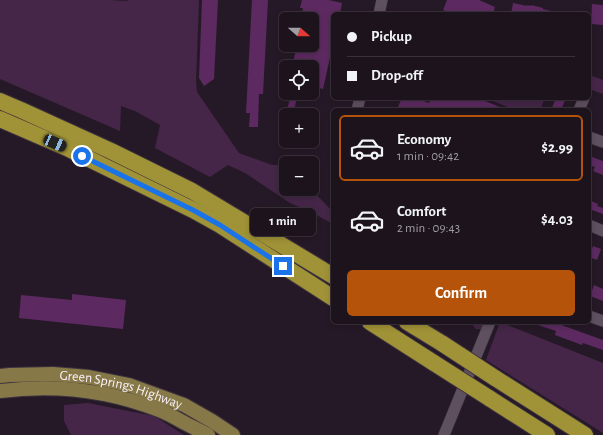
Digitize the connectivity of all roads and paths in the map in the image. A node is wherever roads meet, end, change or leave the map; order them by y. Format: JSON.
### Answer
{"nodes":[{"id":1,"x":382,"y":0,"type":"edge"},
{"id":2,"x":379,"y":12,"type":"edge"},
{"id":3,"x":0,"y":101,"type":"edge"},
{"id":4,"x":0,"y":119,"type":"edge"},
{"id":5,"x":591,"y":138,"type":"edge"},
{"id":6,"x":603,"y":142,"type":"edge"},
{"id":7,"x":591,"y":226,"type":"edge"},
{"id":8,"x":603,"y":231,"type":"edge"},
{"id":9,"x":331,"y":275,"type":"edge"},
{"id":10,"x":331,"y":297,"type":"edge"},
{"id":11,"x":591,"y":317,"type":"edge"},
{"id":12,"x":603,"y":321,"type":"edge"},
{"id":13,"x":373,"y":324,"type":"edge"},
{"id":14,"x":411,"y":324,"type":"edge"},
{"id":15,"x":489,"y":324,"type":"edge"},
{"id":16,"x":0,"y":376,"type":"edge"},
{"id":17,"x":0,"y":391,"type":"edge"},
{"id":18,"x":208,"y":435,"type":"edge"},
{"id":19,"x":233,"y":435,"type":"edge"},
{"id":20,"x":444,"y":435,"type":"edge"},
{"id":21,"x":547,"y":435,"type":"edge"},
{"id":22,"x":585,"y":435,"type":"edge"}],
"edges":[{"from":1,"to":2,"type":"street"},
{"from":3,"to":9,"type":"highway"},
{"from":4,"to":10,"type":"highway"},
{"from":5,"to":6,"type":"street"},
{"from":7,"to":8,"type":"street"},
{"from":11,"to":12,"type":"street"},
{"from":13,"to":21,"type":"highway","bridge":true},
{"from":14,"to":22,"type":"highway","bridge":true},
{"from":15,"to":20,"type":"street"},
{"from":16,"to":19,"type":"main road","name":"Green Springs Highway"},
{"from":17,"to":18,"type":"main road","name":"Green Springs Highway"}]}
